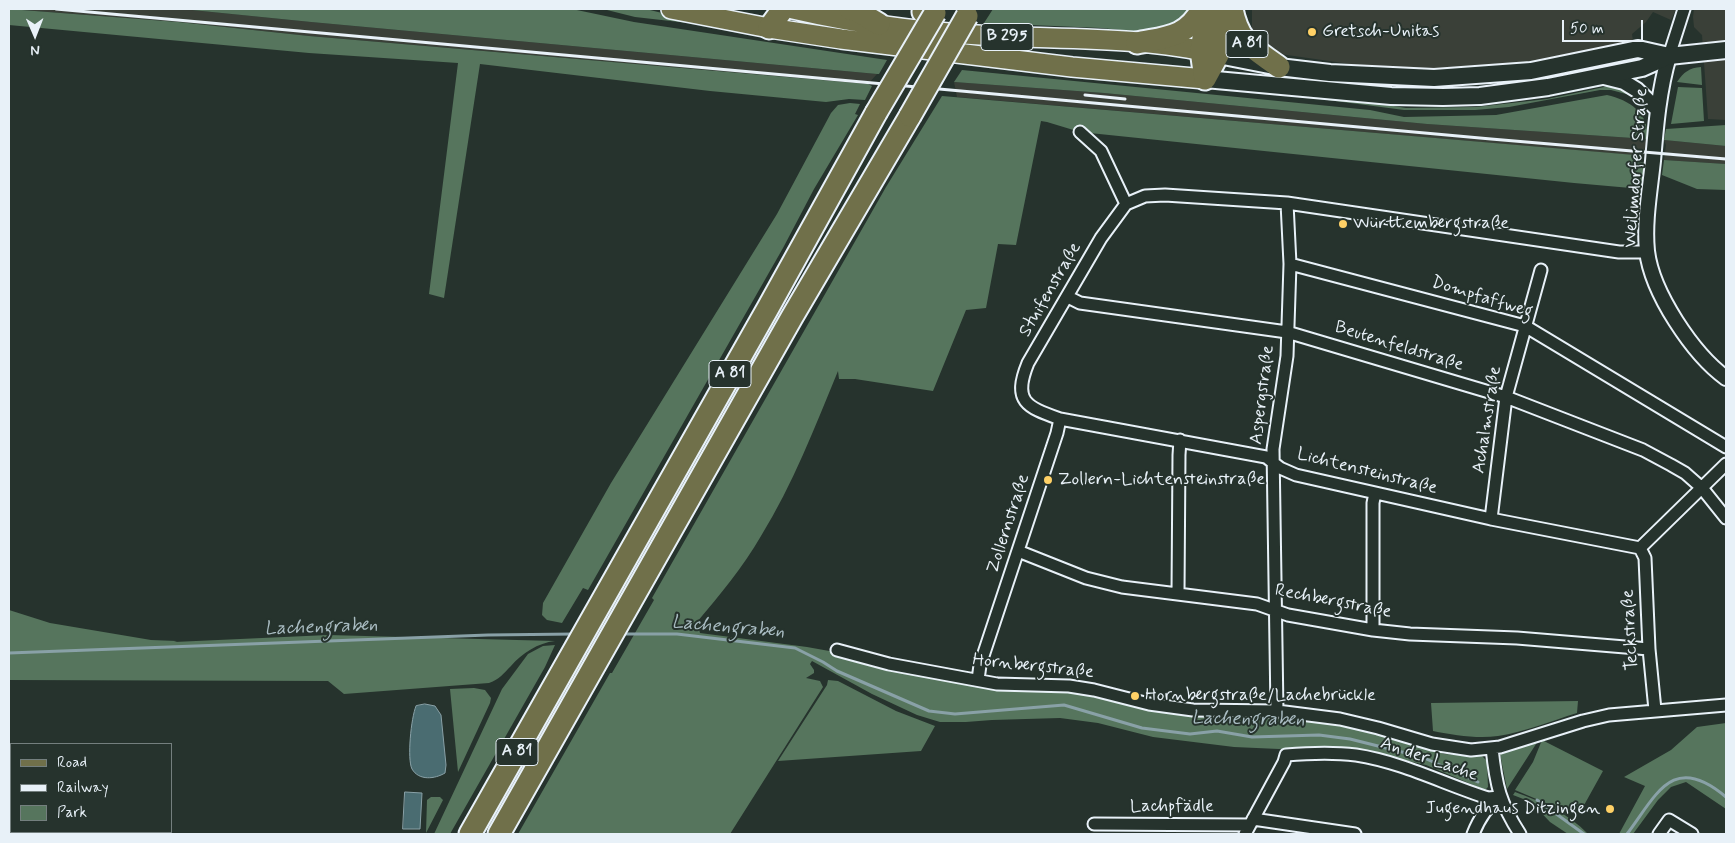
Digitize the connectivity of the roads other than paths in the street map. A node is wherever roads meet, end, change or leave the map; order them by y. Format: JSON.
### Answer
{"nodes":[{"id":1,"x":671,"y":9,"type":"edge"},
{"id":2,"x":783,"y":9,"type":"edge"},
{"id":3,"x":793,"y":9,"type":"edge"},
{"id":4,"x":850,"y":9,"type":"edge"},
{"id":5,"x":1202,"y":9,"type":"edge"},
{"id":6,"x":1208,"y":9,"type":"edge"},
{"id":7,"x":1228,"y":9,"type":"edge"},
{"id":8,"x":1232,"y":9,"type":"edge"},
{"id":9,"x":1684,"y":9,"type":"edge"},
{"id":10,"x":930,"y":11,"type":"edge"},
{"id":11,"x":969,"y":13,"type":"edge"},
{"id":12,"x":768,"y":19,"type":"edge"},
{"id":13,"x":879,"y":24,"type":"junction"},
{"id":14,"x":1136,"y":42,"type":"junction"},
{"id":15,"x":1726,"y":50,"type":"edge"},
{"id":16,"x":1209,"y":53,"type":"junction"},
{"id":17,"x":1669,"y":56,"type":"junction"},
{"id":18,"x":1278,"y":67,"type":"junction"},
{"id":19,"x":1600,"y":76,"type":"junction"},
{"id":20,"x":1434,"y":78,"type":"junction"},
{"id":21,"x":1205,"y":79,"type":"junction"},
{"id":22,"x":1419,"y":97,"type":"junction"},
{"id":23,"x":1658,"y":110,"type":"junction"},
{"id":24,"x":1080,"y":132,"type":"dead end"},
{"id":25,"x":1287,"y":203,"type":"junction"},
{"id":26,"x":1126,"y":204,"type":"junction"},
{"id":27,"x":1648,"y":252,"type":"junction"},
{"id":28,"x":1290,"y":264,"type":"junction"},
{"id":29,"x":1541,"y":270,"type":"dead end"},
{"id":30,"x":1068,"y":297,"type":"junction"},
{"id":31,"x":1525,"y":326,"type":"junction"},
{"id":32,"x":1288,"y":332,"type":"junction"},
{"id":33,"x":1726,"y":378,"type":"edge"},
{"id":34,"x":1506,"y":397,"type":"junction"},
{"id":35,"x":1060,"y":419,"type":"junction"},
{"id":36,"x":1180,"y":440,"type":"junction"},
{"id":37,"x":1726,"y":447,"type":"edge"},
{"id":38,"x":1273,"y":463,"type":"junction"},
{"id":39,"x":1726,"y":464,"type":"edge"},
{"id":40,"x":1702,"y":488,"type":"junction"},
{"id":41,"x":1375,"y":493,"type":"junction"},
{"id":42,"x":1726,"y":518,"type":"edge"},
{"id":43,"x":1491,"y":519,"type":"junction"},
{"id":44,"x":1640,"y":548,"type":"junction"},
{"id":45,"x":1018,"y":551,"type":"junction"},
{"id":46,"x":1178,"y":594,"type":"junction"},
{"id":47,"x":1275,"y":610,"type":"junction"},
{"id":48,"x":1373,"y":630,"type":"junction"},
{"id":49,"x":1648,"y":649,"type":"junction"},
{"id":50,"x":837,"y":650,"type":"dead end"},
{"id":51,"x":978,"y":680,"type":"junction"},
{"id":52,"x":1726,"y":705,"type":"edge"},
{"id":53,"x":1655,"y":710,"type":"junction"},
{"id":54,"x":1277,"y":711,"type":"junction"},
{"id":55,"x":1492,"y":748,"type":"junction"},
{"id":56,"x":1500,"y":797,"type":"junction"},
{"id":57,"x":1094,"y":824,"type":"dead end"},
{"id":58,"x":1249,"y":826,"type":"edge"},
{"id":59,"x":470,"y":834,"type":"edge"},
{"id":60,"x":499,"y":834,"type":"edge"},
{"id":61,"x":1355,"y":834,"type":"edge"},
{"id":62,"x":1473,"y":834,"type":"edge"},
{"id":63,"x":1520,"y":834,"type":"edge"},
{"id":64,"x":1659,"y":834,"type":"edge"},
{"id":65,"x":1692,"y":834,"type":"edge"}],
"edges":[{"from":1,"to":12,"type":"main road","number":"B 295"},
{"from":2,"to":12,"type":"highway"},
{"from":3,"to":13,"type":"main road","number":"B 295"},
{"from":4,"to":13,"type":"highway"},
{"from":5,"to":14,"type":"highway"},
{"from":6,"to":16,"type":"highway","number":"A 81"},
{"from":7,"to":16,"type":"highway","number":"A 81"},
{"from":8,"to":18,"type":"highway","number":"A 81"},
{"from":9,"to":17,"type":"street"},
{"from":10,"to":59,"type":"highway","number":"A 81","bridge":true},
{"from":11,"to":60,"type":"highway","number":"A 81","bridge":true},
{"from":12,"to":21,"type":"main road","number":"B 295"},
{"from":13,"to":14,"type":"main road","number":"B 295"},
{"from":14,"to":16,"type":"main road","number":"B 295"},
{"from":15,"to":17,"type":"main road"},
{"from":16,"to":18,"type":"main road"},
{"from":16,"to":21,"type":"highway","number":"A 81"},
{"from":17,"to":19,"type":"main road"},
{"from":17,"to":20,"type":"main road"},
{"from":17,"to":23,"type":"street","name":"Weilimdorfer Straße"},
{"from":18,"to":20,"type":"main road"},
{"from":19,"to":22,"type":"main road"},
{"from":19,"to":23,"type":"street"},
{"from":20,"to":22,"type":"main road"},
{"from":21,"to":22,"type":"main road"},
{"from":23,"to":27,"type":"street","name":"Weilimdorfer Straße"},
{"from":24,"to":26,"type":"street"},
{"from":25,"to":26,"type":"street"},
{"from":25,"to":27,"type":"street"},
{"from":25,"to":28,"type":"street","name":"Aspergstraße"},
{"from":26,"to":30,"type":"street","name":"Stuifenstraße"},
{"from":27,"to":33,"type":"street","name":"Weilimdorfer Straße"},
{"from":28,"to":31,"type":"street","name":"Dompfaffweg"},
{"from":28,"to":32,"type":"street","name":"Aspergstraße"},
{"from":29,"to":31,"type":"street","name":"Achalmstraße"},
{"from":30,"to":32,"type":"street","name":"Beutenfeldstraße"},
{"from":30,"to":35,"type":"street","name":"Stuifenstraße"},
{"from":31,"to":34,"type":"street","name":"Achalmstraße"},
{"from":31,"to":37,"type":"street","name":"Dompfaffweg"},
{"from":32,"to":34,"type":"street","name":"Beutenfeldstraße"},
{"from":32,"to":38,"type":"street","name":"Aspergstraße"},
{"from":34,"to":40,"type":"street","name":"Beutenfeldstraße"},
{"from":34,"to":43,"type":"street","name":"Achalmstraße"},
{"from":35,"to":36,"type":"street","name":"Lichtensteinstraße"},
{"from":35,"to":45,"type":"street","name":"Zollernstraße"},
{"from":36,"to":38,"type":"street","name":"Lichtensteinstraße"},
{"from":36,"to":46,"type":"street"},
{"from":38,"to":41,"type":"street","name":"Lichtensteinstraße"},
{"from":38,"to":47,"type":"street","name":"Aspergstraße"},
{"from":39,"to":40,"type":"street"},
{"from":40,"to":42,"type":"street","name":"Beutenfeldstraße"},
{"from":40,"to":44,"type":"street"},
{"from":41,"to":43,"type":"street","name":"Lichtensteinstraße"},
{"from":41,"to":48,"type":"street"},
{"from":43,"to":44,"type":"street","name":"Lichtensteinstraße"},
{"from":44,"to":49,"type":"street","name":"Teckstraße"},
{"from":45,"to":46,"type":"street","name":"Rechbergstraße"},
{"from":45,"to":51,"type":"street","name":"Zollernstraße"},
{"from":46,"to":47,"type":"street","name":"Rechbergstraße"},
{"from":47,"to":48,"type":"street","name":"Rechbergstraße"},
{"from":47,"to":54,"type":"street","name":"Aspergstraße"},
{"from":48,"to":49,"type":"street","name":"Rechbergstraße"},
{"from":49,"to":53,"type":"street","name":"Teckstraße"},
{"from":50,"to":51,"type":"street","name":"Hornbergstraße"},
{"from":51,"to":54,"type":"street","name":"Hornbergstraße"},
{"from":52,"to":53,"type":"street","name":"Hornbergstraße"},
{"from":53,"to":55,"type":"street","name":"Hornbergstraße"},
{"from":54,"to":55,"type":"street","name":"Hornbergstraße"},
{"from":55,"to":56,"type":"street","name":"An der Lache"},
{"from":56,"to":58,"type":"street","name":"An der Lache"},
{"from":56,"to":62,"type":"street"},
{"from":56,"to":63,"type":"street","name":"An der Lache"},
{"from":57,"to":58,"type":"street","name":"Lachpfädle"},
{"from":58,"to":61,"type":"street","name":"Lachpfädle"},
{"from":64,"to":65,"type":"street"}]}
